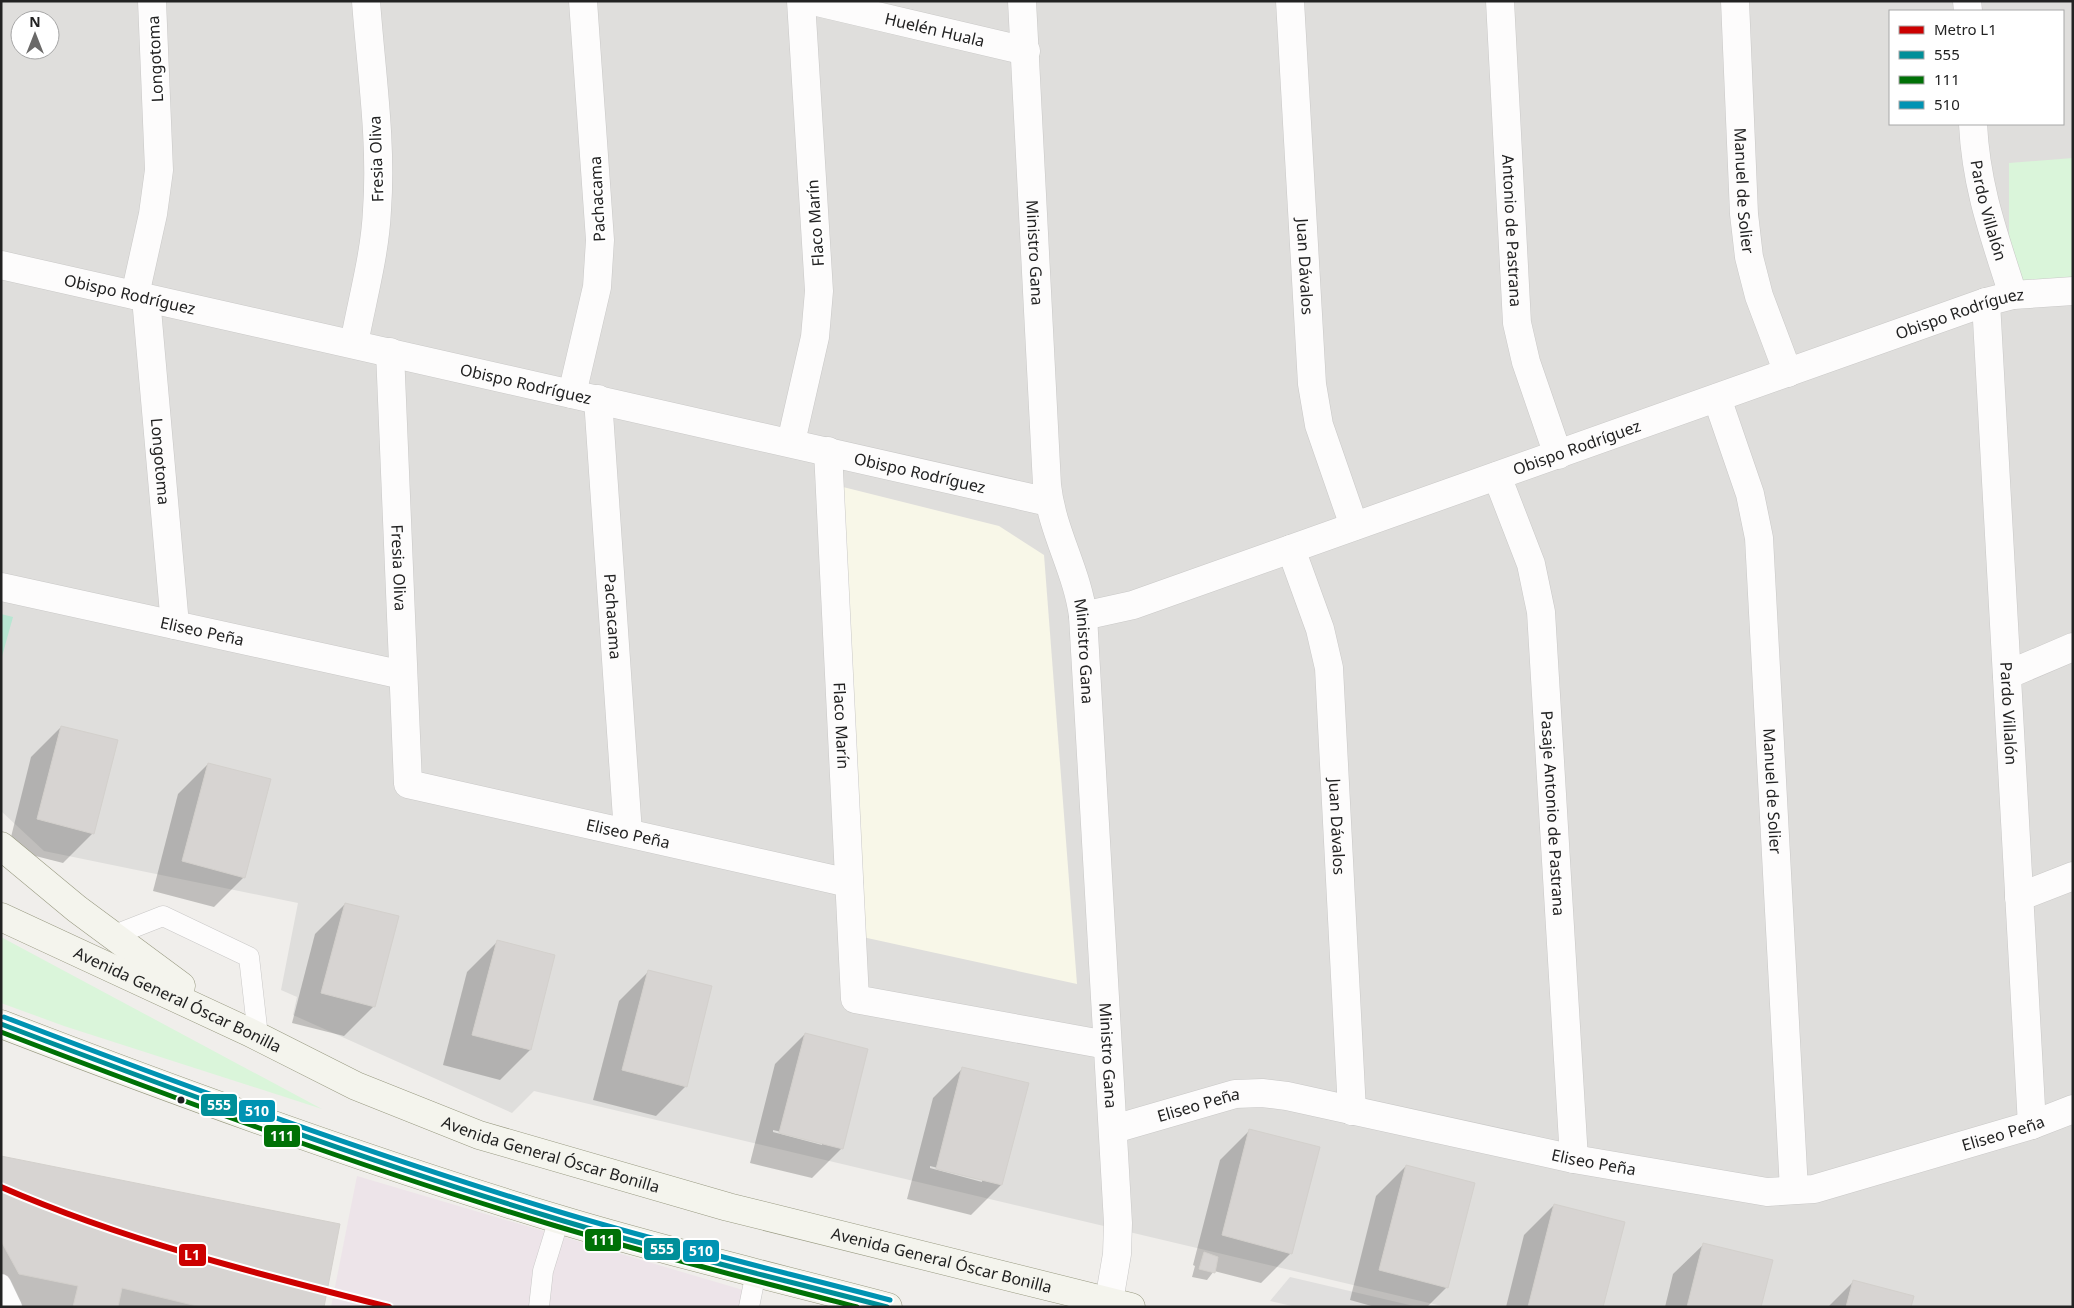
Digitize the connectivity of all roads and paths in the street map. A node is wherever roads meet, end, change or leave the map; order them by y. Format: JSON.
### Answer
{"nodes":[{"id":1,"x":152,"y":1,"type":"edge"},
{"id":2,"x":366,"y":1,"type":"edge"},
{"id":3,"x":583,"y":1,"type":"edge"},
{"id":4,"x":801,"y":1,"type":"edge"},
{"id":5,"x":814,"y":1,"type":"edge"},
{"id":6,"x":1022,"y":1,"type":"edge"},
{"id":7,"x":1290,"y":1,"type":"edge"},
{"id":8,"x":1500,"y":1,"type":"edge"},
{"id":9,"x":1735,"y":1,"type":"edge"},
{"id":10,"x":1026,"y":51,"type":"junction"},
{"id":11,"x":1973,"y":125,"type":"edge"},
{"id":12,"x":1,"y":265,"type":"edge"},
{"id":13,"x":2073,"y":291,"type":"edge"},
{"id":14,"x":2013,"y":295,"type":"junction"},
{"id":15,"x":140,"y":297,"type":"junction"},
{"id":16,"x":1986,"y":302,"type":"junction"},
{"id":17,"x":354,"y":344,"type":"junction"},
{"id":18,"x":390,"y":352,"type":"junction"},
{"id":19,"x":1788,"y":373,"type":"junction"},
{"id":20,"x":572,"y":394,"type":"junction"},
{"id":21,"x":1717,"y":398,"type":"junction"},
{"id":22,"x":598,"y":399,"type":"junction"},
{"id":23,"x":791,"y":442,"type":"junction"},
{"id":24,"x":828,"y":451,"type":"junction"},
{"id":25,"x":1558,"y":455,"type":"junction"},
{"id":26,"x":1497,"y":476,"type":"junction"},
{"id":27,"x":1049,"y":502,"type":"junction"},
{"id":28,"x":1354,"y":526,"type":"junction"},
{"id":29,"x":1291,"y":549,"type":"junction"},
{"id":30,"x":1,"y":587,"type":"edge"},
{"id":31,"x":1083,"y":616,"type":"junction"},
{"id":32,"x":175,"y":625,"type":"junction"},
{"id":33,"x":2073,"y":646,"type":"edge"},
{"id":34,"x":402,"y":675,"type":"junction"},
{"id":35,"x":2007,"y":675,"type":"junction"},
{"id":36,"x":408,"y":784,"type":"joint"},
{"id":37,"x":628,"y":833,"type":"junction"},
{"id":38,"x":1,"y":846,"type":"edge"},
{"id":39,"x":2073,"y":876,"type":"edge"},
{"id":40,"x":849,"y":883,"type":"junction"},
{"id":41,"x":2019,"y":897,"type":"junction"},
{"id":42,"x":1,"y":917,"type":"edge"},
{"id":43,"x":112,"y":936,"type":"junction"},
{"id":44,"x":1,"y":1024,"type":"edge"},
{"id":45,"x":254,"y":1034,"type":"junction"},
{"id":46,"x":1107,"y":1045,"type":"junction"},
{"id":47,"x":2073,"y":1109,"type":"edge"},
{"id":48,"x":1352,"y":1111,"type":"junction"},
{"id":49,"x":2032,"y":1125,"type":"junction"},
{"id":50,"x":1114,"y":1129,"type":"junction"},
{"id":51,"x":1574,"y":1159,"type":"junction"},
{"id":52,"x":1794,"y":1190,"type":"junction"},
{"id":53,"x":559,"y":1219,"type":"junction"},
{"id":54,"x":756,"y":1272,"type":"junction"},
{"id":55,"x":1,"y":1284,"type":"edge"},
{"id":56,"x":1116,"y":1305,"type":"edge"},
{"id":57,"x":12,"y":1307,"type":"edge"},
{"id":58,"x":539,"y":1307,"type":"edge"},
{"id":59,"x":749,"y":1307,"type":"edge"},
{"id":60,"x":888,"y":1307,"type":"edge"}],
"edges":[{"from":1,"to":15,"type":"street","name":"Longotoma"},
{"from":2,"to":17,"type":"street","name":"Fresia Oliva"},
{"from":3,"to":20,"type":"street","name":"Pachacama"},
{"from":4,"to":23,"type":"street","name":"Flaco Marín"},
{"from":5,"to":10,"type":"street","name":"Huelén Huala"},
{"from":6,"to":10,"type":"street","name":"Ministro Gana"},
{"from":7,"to":28,"type":"street","name":"Juan Dávalos"},
{"from":8,"to":25,"type":"street","name":"Antonio de Pastrana"},
{"from":9,"to":19,"type":"street","name":"Manuel de Solier"},
{"from":10,"to":27,"type":"street","name":"Ministro Gana"},
{"from":11,"to":14,"type":"street","name":"Pardo Villalón"},
{"from":12,"to":15,"type":"street","name":"Obispo Rodríguez"},
{"from":13,"to":14,"type":"street","name":"Obispo Rodríguez"},
{"from":14,"to":16,"type":"street","name":"Obispo Rodríguez"},
{"from":15,"to":17,"type":"street","name":"Obispo Rodríguez"},
{"from":15,"to":32,"type":"street","name":"Longotoma"},
{"from":16,"to":19,"type":"street","name":"Obispo Rodríguez"},
{"from":16,"to":35,"type":"street","name":"Pardo Villalón"},
{"from":17,"to":18,"type":"street","name":"Obispo Rodríguez"},
{"from":18,"to":20,"type":"street","name":"Obispo Rodríguez"},
{"from":18,"to":34,"type":"street","name":"Fresia Oliva"},
{"from":19,"to":21,"type":"street","name":"Obispo Rodríguez"},
{"from":20,"to":22,"type":"street","name":"Obispo Rodríguez"},
{"from":21,"to":25,"type":"street","name":"Obispo Rodríguez"},
{"from":21,"to":52,"type":"street","name":"Manuel de Solier"},
{"from":22,"to":23,"type":"street","name":"Obispo Rodríguez"},
{"from":22,"to":37,"type":"street","name":"Pachacama"},
{"from":23,"to":24,"type":"street","name":"Obispo Rodríguez"},
{"from":24,"to":27,"type":"street","name":"Obispo Rodríguez"},
{"from":24,"to":40,"type":"street","name":"Flaco Marín"},
{"from":25,"to":26,"type":"street","name":"Obispo Rodríguez"},
{"from":26,"to":28,"type":"street","name":"Obispo Rodríguez"},
{"from":26,"to":51,"type":"street","name":"Pasaje Antonio de Pastrana"},
{"from":27,"to":31,"type":"street","name":"Ministro Gana"},
{"from":28,"to":29,"type":"street","name":"Obispo Rodríguez"},
{"from":29,"to":31,"type":"street","name":"Obispo Rodríguez"},
{"from":29,"to":48,"type":"street","name":"Juan Dávalos"},
{"from":30,"to":32,"type":"street","name":"Eliseo Peña"},
{"from":31,"to":46,"type":"street","name":"Ministro Gana"},
{"from":32,"to":34,"type":"street","name":"Eliseo Peña"},
{"from":33,"to":35,"type":"street"},
{"from":34,"to":36,"type":"street","name":"Fresia Oliva"},
{"from":35,"to":41,"type":"street","name":"Pardo Villalón"},
{"from":36,"to":37,"type":"street","name":"Eliseo Peña"},
{"from":37,"to":40,"type":"street","name":"Eliseo Peña"},
{"from":38,"to":43,"type":"main road"},
{"from":39,"to":41,"type":"street"},
{"from":40,"to":46,"type":"street","name":"Flaco Marín"},
{"from":41,"to":49,"type":"street","name":"Pardo Villalón"},
{"from":42,"to":45,"type":"main road","name":"Avenida General Óscar Bonilla"},
{"from":43,"to":45,"type":"main road"},
{"from":43,"to":45,"type":"lane"},
{"from":44,"to":53,"type":"main road"},
{"from":45,"to":56,"type":"main road","name":"Avenida General Óscar Bonilla"},
{"from":46,"to":50,"type":"street","name":"Ministro Gana"},
{"from":47,"to":49,"type":"street","name":"Eliseo Peña"},
{"from":48,"to":50,"type":"street","name":"Eliseo Peña"},
{"from":48,"to":51,"type":"street","name":"Eliseo Peña"},
{"from":49,"to":52,"type":"street","name":"Eliseo Peña"},
{"from":50,"to":56,"type":"street","name":"Ministro Gana"},
{"from":51,"to":52,"type":"street","name":"Eliseo Peña"},
{"from":53,"to":54,"type":"main road"},
{"from":53,"to":58,"type":"lane"},
{"from":54,"to":59,"type":"lane"},
{"from":54,"to":60,"type":"main road"},
{"from":55,"to":57,"type":"lane"}]}
